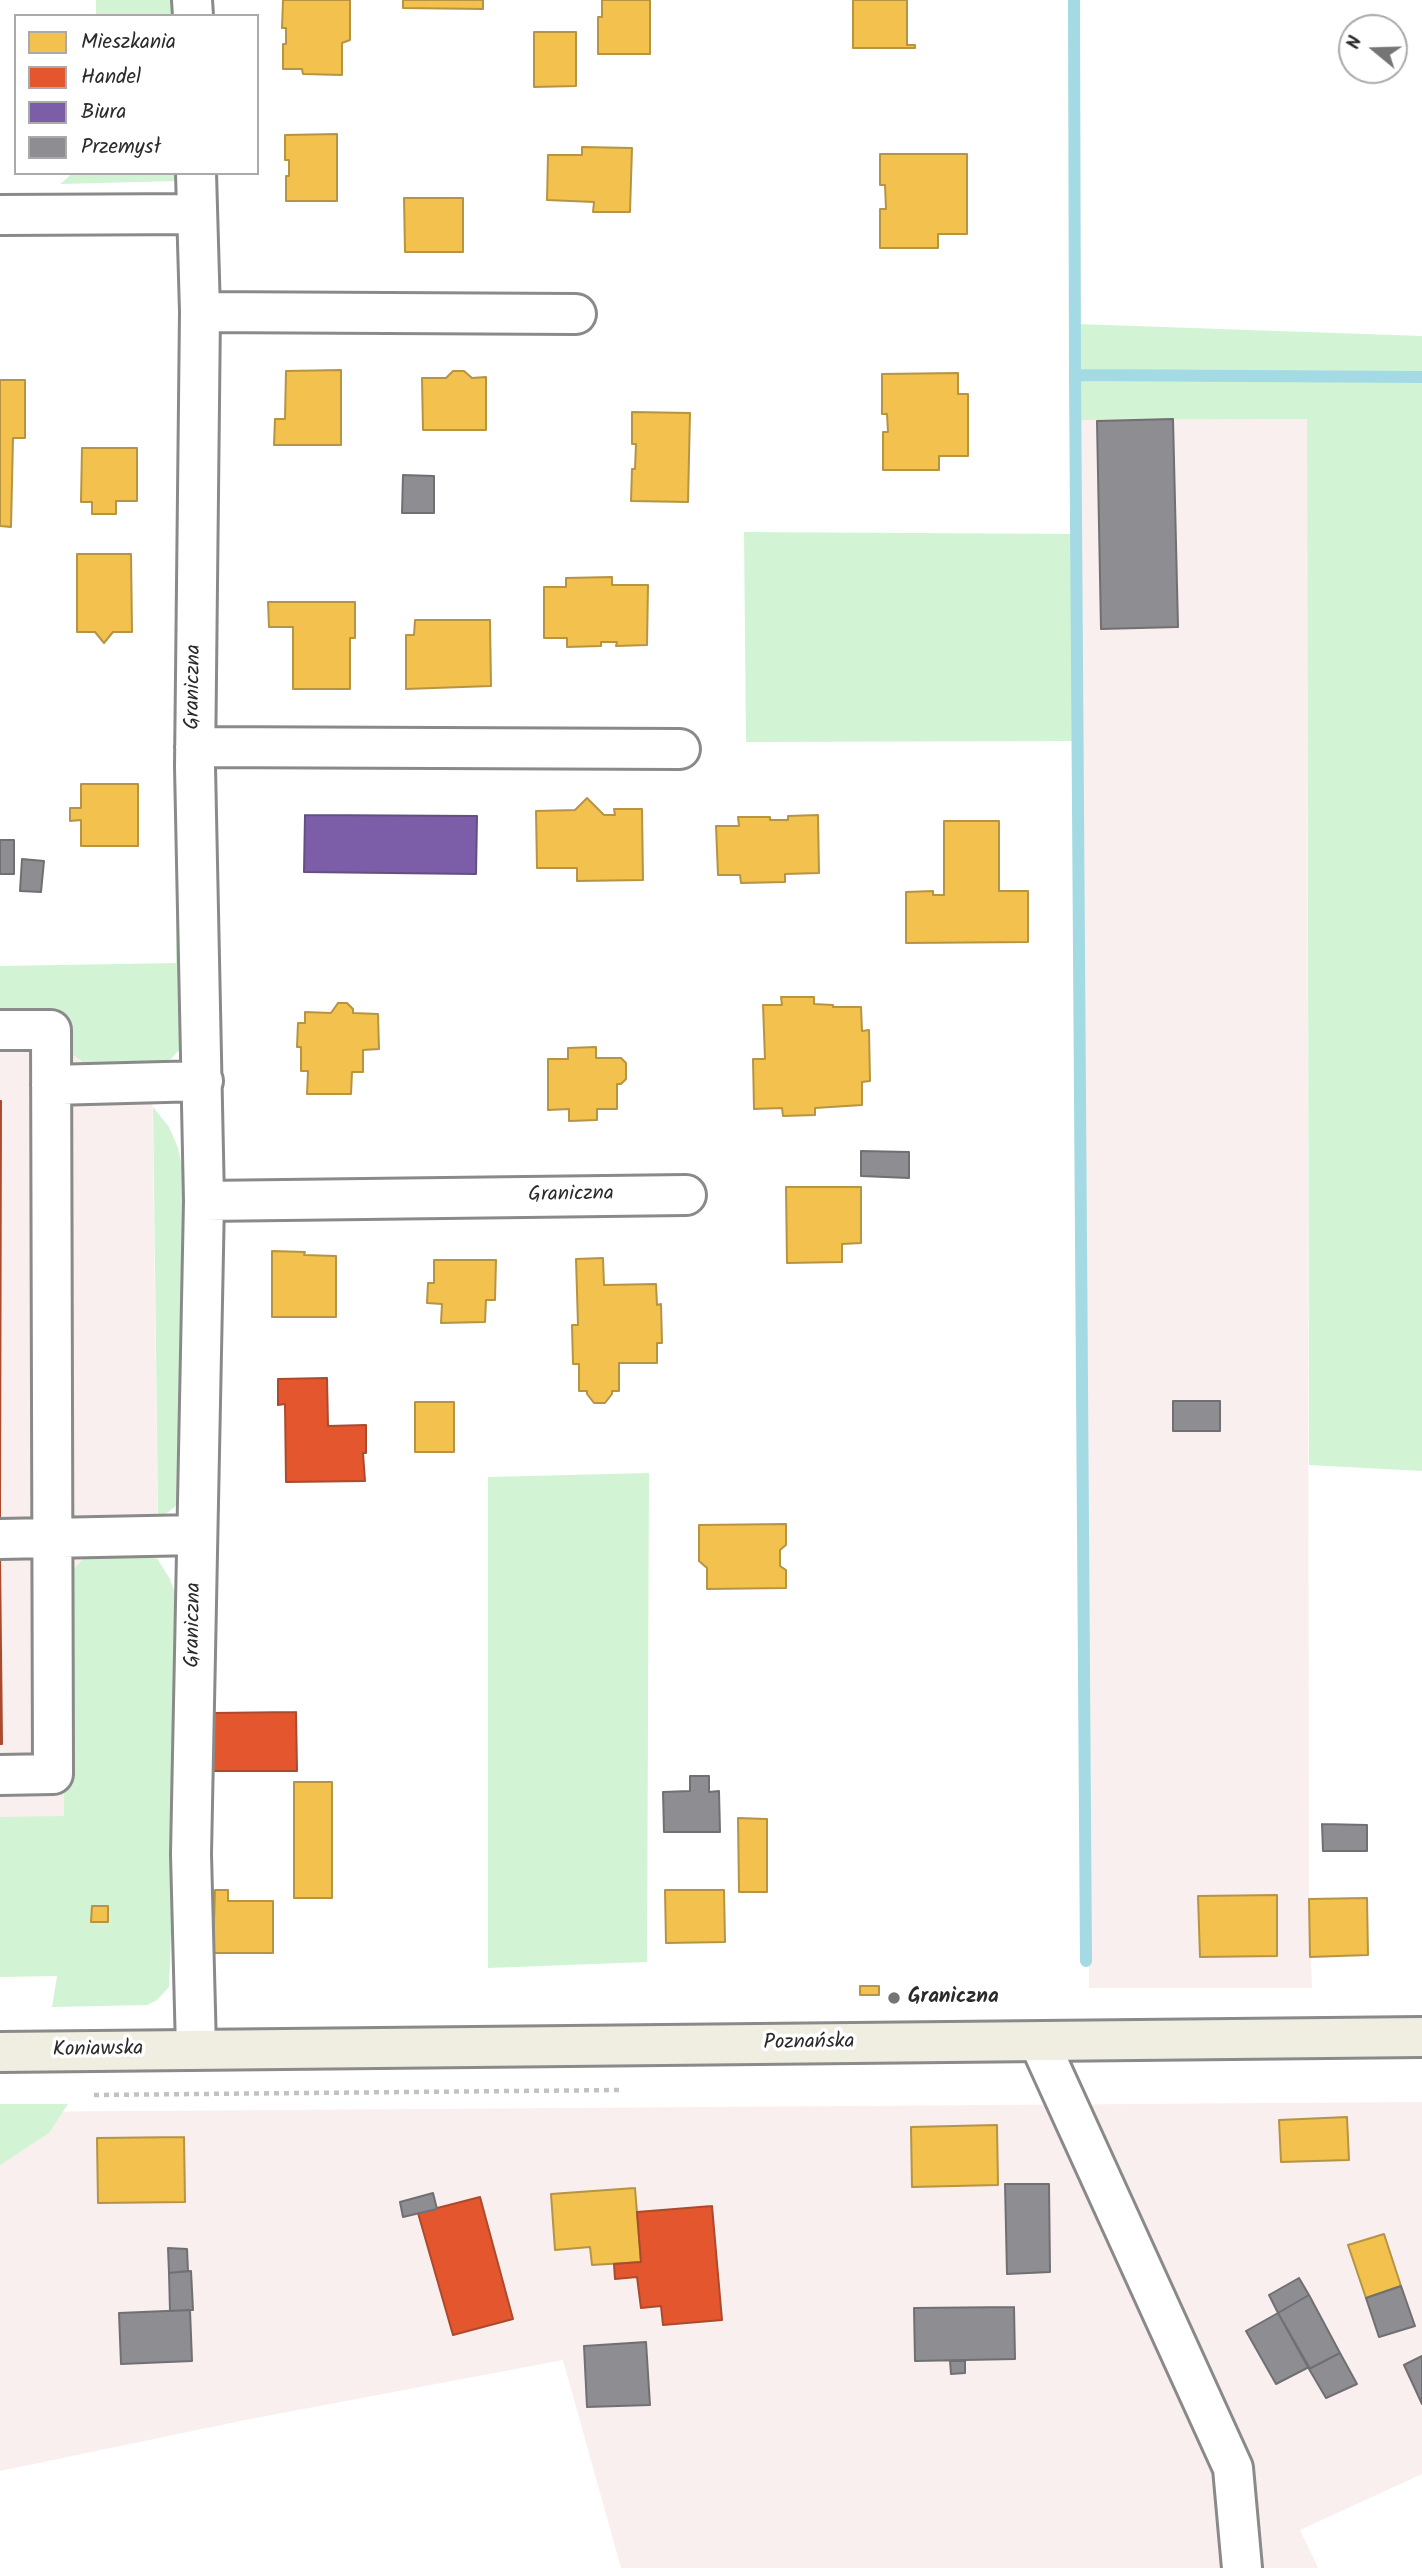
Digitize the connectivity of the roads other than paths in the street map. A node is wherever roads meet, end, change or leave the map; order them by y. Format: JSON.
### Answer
{"nodes":[{"id":1,"x":197,"y":175,"type":"edge"},
{"id":2,"x":198,"y":214,"type":"junction"},
{"id":3,"x":0,"y":215,"type":"edge"},
{"id":4,"x":200,"y":312,"type":"junction"},
{"id":5,"x":576,"y":314,"type":"dead end"},
{"id":6,"x":195,"y":747,"type":"junction"},
{"id":7,"x":680,"y":749,"type":"dead end"},
{"id":8,"x":0,"y":1030,"type":"edge"},
{"id":9,"x":203,"y":1081,"type":"junction"},
{"id":10,"x":51,"y":1085,"type":"junction"},
{"id":11,"x":686,"y":1195,"type":"dead end"},
{"id":12,"x":204,"y":1201,"type":"junction"},
{"id":13,"x":197,"y":1535,"type":"junction"},
{"id":14,"x":52,"y":1538,"type":"junction"},
{"id":15,"x":0,"y":1539,"type":"edge"},
{"id":16,"x":0,"y":1775,"type":"edge"},
{"id":17,"x":1422,"y":2037,"type":"edge"},
{"id":18,"x":1039,"y":2042,"type":"junction"},
{"id":19,"x":195,"y":2049,"type":"junction"},
{"id":20,"x":0,"y":2052,"type":"edge"},
{"id":21,"x":1242,"y":2568,"type":"edge"}],
"edges":[{"from":1,"to":2,"type":"street","name":"Graniczna"},
{"from":2,"to":3,"type":"street"},
{"from":2,"to":4,"type":"street","name":"Graniczna"},
{"from":4,"to":5,"type":"street"},
{"from":4,"to":6,"type":"street","name":"Graniczna"},
{"from":6,"to":7,"type":"street"},
{"from":6,"to":9,"type":"street","name":"Graniczna"},
{"from":8,"to":10,"type":"street"},
{"from":9,"to":10,"type":"street"},
{"from":9,"to":12,"type":"street","name":"Graniczna"},
{"from":10,"to":14,"type":"street"},
{"from":11,"to":12,"type":"street","name":"Graniczna"},
{"from":12,"to":13,"type":"street","name":"Graniczna"},
{"from":13,"to":14,"type":"street"},
{"from":13,"to":19,"type":"street","name":"Graniczna"},
{"from":14,"to":15,"type":"street"},
{"from":14,"to":16,"type":"street"},
{"from":17,"to":18,"type":"main road","name":"Poznańska"},
{"from":18,"to":19,"type":"main road","name":"Poznańska"},
{"from":18,"to":21,"type":"street"},
{"from":19,"to":20,"type":"main road","name":"Koniawska"}]}
